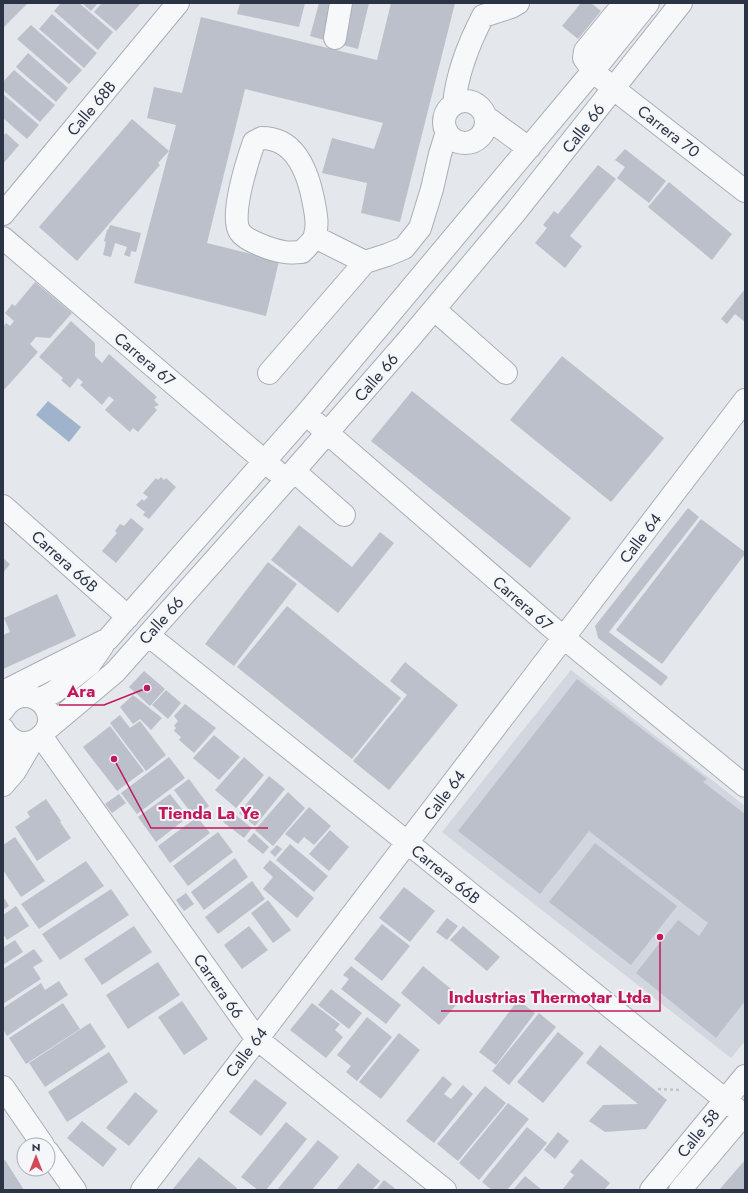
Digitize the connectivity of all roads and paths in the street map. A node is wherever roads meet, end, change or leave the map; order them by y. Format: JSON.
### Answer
{"nodes":[{"id":1,"x":178,"y":3,"type":"edge"},
{"id":2,"x":341,"y":3,"type":"edge"},
{"id":3,"x":518,"y":3,"type":"edge"},
{"id":4,"x":681,"y":3,"type":"edge"},
{"id":5,"x":647,"y":4,"type":"edge"},
{"id":6,"x":484,"y":9,"type":"edge"},
{"id":7,"x":335,"y":38,"type":"dead end"},
{"id":8,"x":594,"y":71,"type":"junction"},
{"id":9,"x":614,"y":89,"type":"junction"},
{"id":10,"x":454,"y":104,"type":"junction"},
{"id":11,"x":485,"y":126,"type":"junction"},
{"id":12,"x":447,"y":132,"type":"junction"},
{"id":13,"x":525,"y":153,"type":"junction"},
{"id":14,"x":745,"y":191,"type":"edge"},
{"id":15,"x":490,"y":194,"type":"junction"},
{"id":16,"x":3,"y":214,"type":"edge"},
{"id":17,"x":514,"y":214,"type":"junction"},
{"id":18,"x":315,"y":237,"type":"junction"},
{"id":19,"x":3,"y":238,"type":"edge"},
{"id":20,"x":365,"y":262,"type":"junction"},
{"id":21,"x":434,"y":309,"type":"junction"},
{"id":22,"x":386,"y":321,"type":"junction"},
{"id":23,"x":409,"y":339,"type":"junction"},
{"id":24,"x":269,"y":373,"type":"dead end"},
{"id":25,"x":506,"y":373,"type":"dead end"},
{"id":26,"x":745,"y":400,"type":"edge"},
{"id":27,"x":306,"y":414,"type":"junction"},
{"id":28,"x":327,"y":432,"type":"junction"},
{"id":29,"x":266,"y":462,"type":"junction"},
{"id":30,"x":290,"y":475,"type":"junction"},
{"id":31,"x":3,"y":506,"type":"edge"},
{"id":32,"x":344,"y":515,"type":"dead end"},
{"id":33,"x":204,"y":530,"type":"junction"},
{"id":34,"x":227,"y":548,"type":"junction"},
{"id":35,"x":128,"y":617,"type":"junction"},
{"id":36,"x":148,"y":635,"type":"junction"},
{"id":37,"x":564,"y":638,"type":"junction"},
{"id":38,"x":108,"y":639,"type":"junction"},
{"id":39,"x":5,"y":700,"type":"edge"},
{"id":40,"x":40,"y":700,"type":"junction"},
{"id":41,"x":16,"y":751,"type":"edge"},
{"id":42,"x":745,"y":786,"type":"edge"},
{"id":43,"x":408,"y":843,"type":"junction"},
{"id":44,"x":256,"y":1038,"type":"junction"},
{"id":45,"x":743,"y":1080,"type":"edge"},
{"id":46,"x":3,"y":1087,"type":"edge"},
{"id":47,"x":725,"y":1100,"type":"junction"},
{"id":48,"x":745,"y":1114,"type":"edge"},
{"id":49,"x":37,"y":1137,"type":"edge"},
{"id":50,"x":56,"y":1163,"type":"edge"},
{"id":51,"x":75,"y":1190,"type":"edge"},
{"id":52,"x":142,"y":1190,"type":"edge"},
{"id":53,"x":445,"y":1190,"type":"edge"},
{"id":54,"x":651,"y":1190,"type":"edge"},
{"id":55,"x":680,"y":1190,"type":"edge"}],
"edges":[{"from":1,"to":16,"type":"street","name":"Calle 68B"},
{"from":2,"to":7,"type":"street"},
{"from":3,"to":6,"type":"street"},
{"from":4,"to":9,"type":"street","name":"Calle 66"},
{"from":5,"to":8,"type":"street","name":"Calle 66"},
{"from":6,"to":10,"type":"street"},
{"from":8,"to":9,"type":"street","name":"Carrera 70"},
{"from":8,"to":13,"type":"street","name":"Calle 66"},
{"from":9,"to":14,"type":"street","name":"Carrera 70"},
{"from":9,"to":17,"type":"street","name":"Calle 66"},
{"from":10,"to":11,"type":"street"},
{"from":10,"to":12,"type":"street"},
{"from":11,"to":12,"type":"street"},
{"from":11,"to":13,"type":"street"},
{"from":12,"to":20,"type":"street"},
{"from":13,"to":15,"type":"street","name":"Calle 66"},
{"from":15,"to":17,"type":"street"},
{"from":15,"to":22,"type":"street","name":"Calle 66"},
{"from":17,"to":21,"type":"street","name":"Calle 66"},
{"from":18,"to":18,"type":"street"},
{"from":18,"to":20,"type":"street"},
{"from":19,"to":29,"type":"street","name":"Carrera 67"},
{"from":20,"to":24,"type":"street"},
{"from":21,"to":23,"type":"street","name":"Calle 66"},
{"from":21,"to":25,"type":"street"},
{"from":22,"to":23,"type":"street"},
{"from":22,"to":27,"type":"street","name":"Calle 66"},
{"from":23,"to":28,"type":"street","name":"Calle 66"},
{"from":26,"to":37,"type":"street","name":"Calle 64"},
{"from":27,"to":28,"type":"street","name":"Carrera 67"},
{"from":27,"to":29,"type":"street","name":"Calle 66"},
{"from":28,"to":30,"type":"street","name":"Calle 66"},
{"from":28,"to":37,"type":"street","name":"Carrera 67"},
{"from":29,"to":30,"type":"street","name":"Carrera 67"},
{"from":29,"to":33,"type":"street","name":"Calle 66"},
{"from":30,"to":32,"type":"street","name":"Carrera 67"},
{"from":30,"to":34,"type":"street","name":"Calle 66"},
{"from":31,"to":35,"type":"street","name":"Carrera 66B"},
{"from":33,"to":34,"type":"street"},
{"from":33,"to":35,"type":"street","name":"Calle 66"},
{"from":34,"to":36,"type":"street","name":"Calle 66"},
{"from":35,"to":38,"type":"street","name":"Calle 66"},
{"from":36,"to":41,"type":"street","name":"Calle 66"},
{"from":36,"to":43,"type":"street","name":"Carrera 66B"},
{"from":37,"to":42,"type":"street","name":"Carrera 67"},
{"from":37,"to":43,"type":"street","name":"Calle 64"},
{"from":38,"to":39,"type":"street","name":"Calle 66"},
{"from":38,"to":40,"type":"street"},
{"from":39,"to":40,"type":"street"},
{"from":40,"to":41,"type":"street"},
{"from":41,"to":44,"type":"street","name":"Carrera 66"},
{"from":43,"to":44,"type":"street","name":"Calle 64"},
{"from":43,"to":47,"type":"street","name":"Carrera 66B"},
{"from":44,"to":52,"type":"street","name":"Calle 64"},
{"from":44,"to":53,"type":"street","name":"Carrera 66"},
{"from":45,"to":47,"type":"street","name":"Calle 58"},
{"from":46,"to":49,"type":"street"},
{"from":47,"to":48,"type":"street","name":"Carrera 66B"},
{"from":47,"to":54,"type":"street","name":"Calle 58"},
{"from":48,"to":55,"type":"street","name":"Calle 58"},
{"from":50,"to":51,"type":"street"}]}
